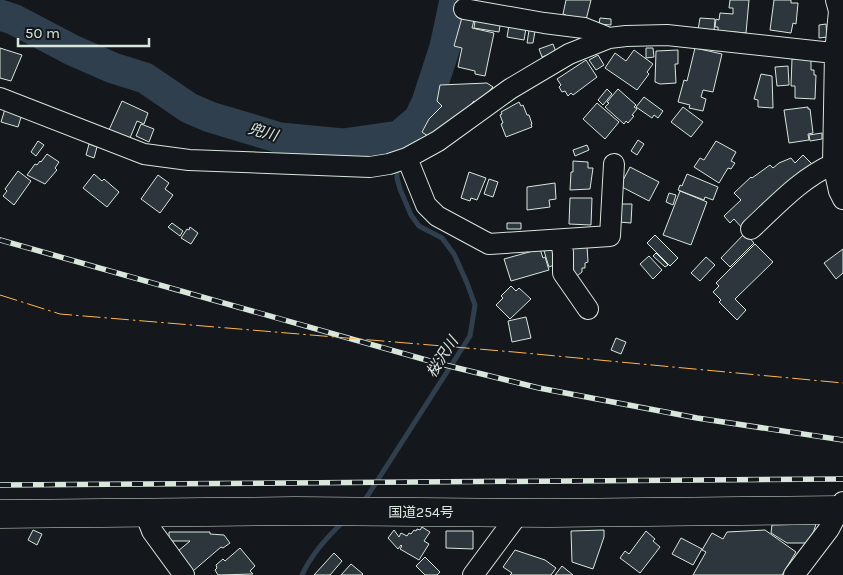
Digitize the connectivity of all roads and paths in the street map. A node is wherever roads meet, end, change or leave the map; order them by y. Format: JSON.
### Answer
{"nodes":[{"id":1,"x":836,"y":0,"type":"edge"},
{"id":2,"x":464,"y":9,"type":"dead end"},
{"id":3,"x":517,"y":9,"type":"edge"},
{"id":4,"x":609,"y":38,"type":"junction"},
{"id":5,"x":839,"y":53,"type":"edge"},
{"id":6,"x":0,"y":98,"type":"edge"},
{"id":7,"x":400,"y":160,"type":"junction"},
{"id":8,"x":614,"y":164,"type":"dead end"},
{"id":9,"x":833,"y":164,"type":"junction"},
{"id":10,"x":843,"y":199,"type":"edge"},
{"id":11,"x":751,"y":229,"type":"dead end"},
{"id":12,"x":561,"y":240,"type":"junction"},
{"id":13,"x":588,"y":309,"type":"dead end"},
{"id":14,"x":842,"y":508,"type":"edge"},
{"id":15,"x":144,"y":512,"type":"junction"},
{"id":16,"x":520,"y":513,"type":"junction"},
{"id":17,"x":0,"y":514,"type":"edge"},
{"id":18,"x":184,"y":575,"type":"edge"},
{"id":19,"x":473,"y":575,"type":"edge"},
{"id":20,"x":794,"y":575,"type":"edge"}],
"edges":[{"from":1,"to":5,"type":"street"},
{"from":2,"to":3,"type":"street"},
{"from":3,"to":4,"type":"street"},
{"from":4,"to":5,"type":"street"},
{"from":4,"to":7,"type":"street"},
{"from":5,"to":9,"type":"street"},
{"from":6,"to":7,"type":"street"},
{"from":7,"to":12,"type":"street"},
{"from":8,"to":12,"type":"street"},
{"from":9,"to":10,"type":"street"},
{"from":9,"to":11,"type":"street"},
{"from":12,"to":13,"type":"street"},
{"from":14,"to":16,"type":"highway","name":"国道254号"},
{"from":14,"to":20,"type":"street"},
{"from":15,"to":16,"type":"highway","name":"国道254号"},
{"from":15,"to":17,"type":"highway","name":"国道254号"},
{"from":15,"to":18,"type":"street"},
{"from":16,"to":19,"type":"street"}]}
